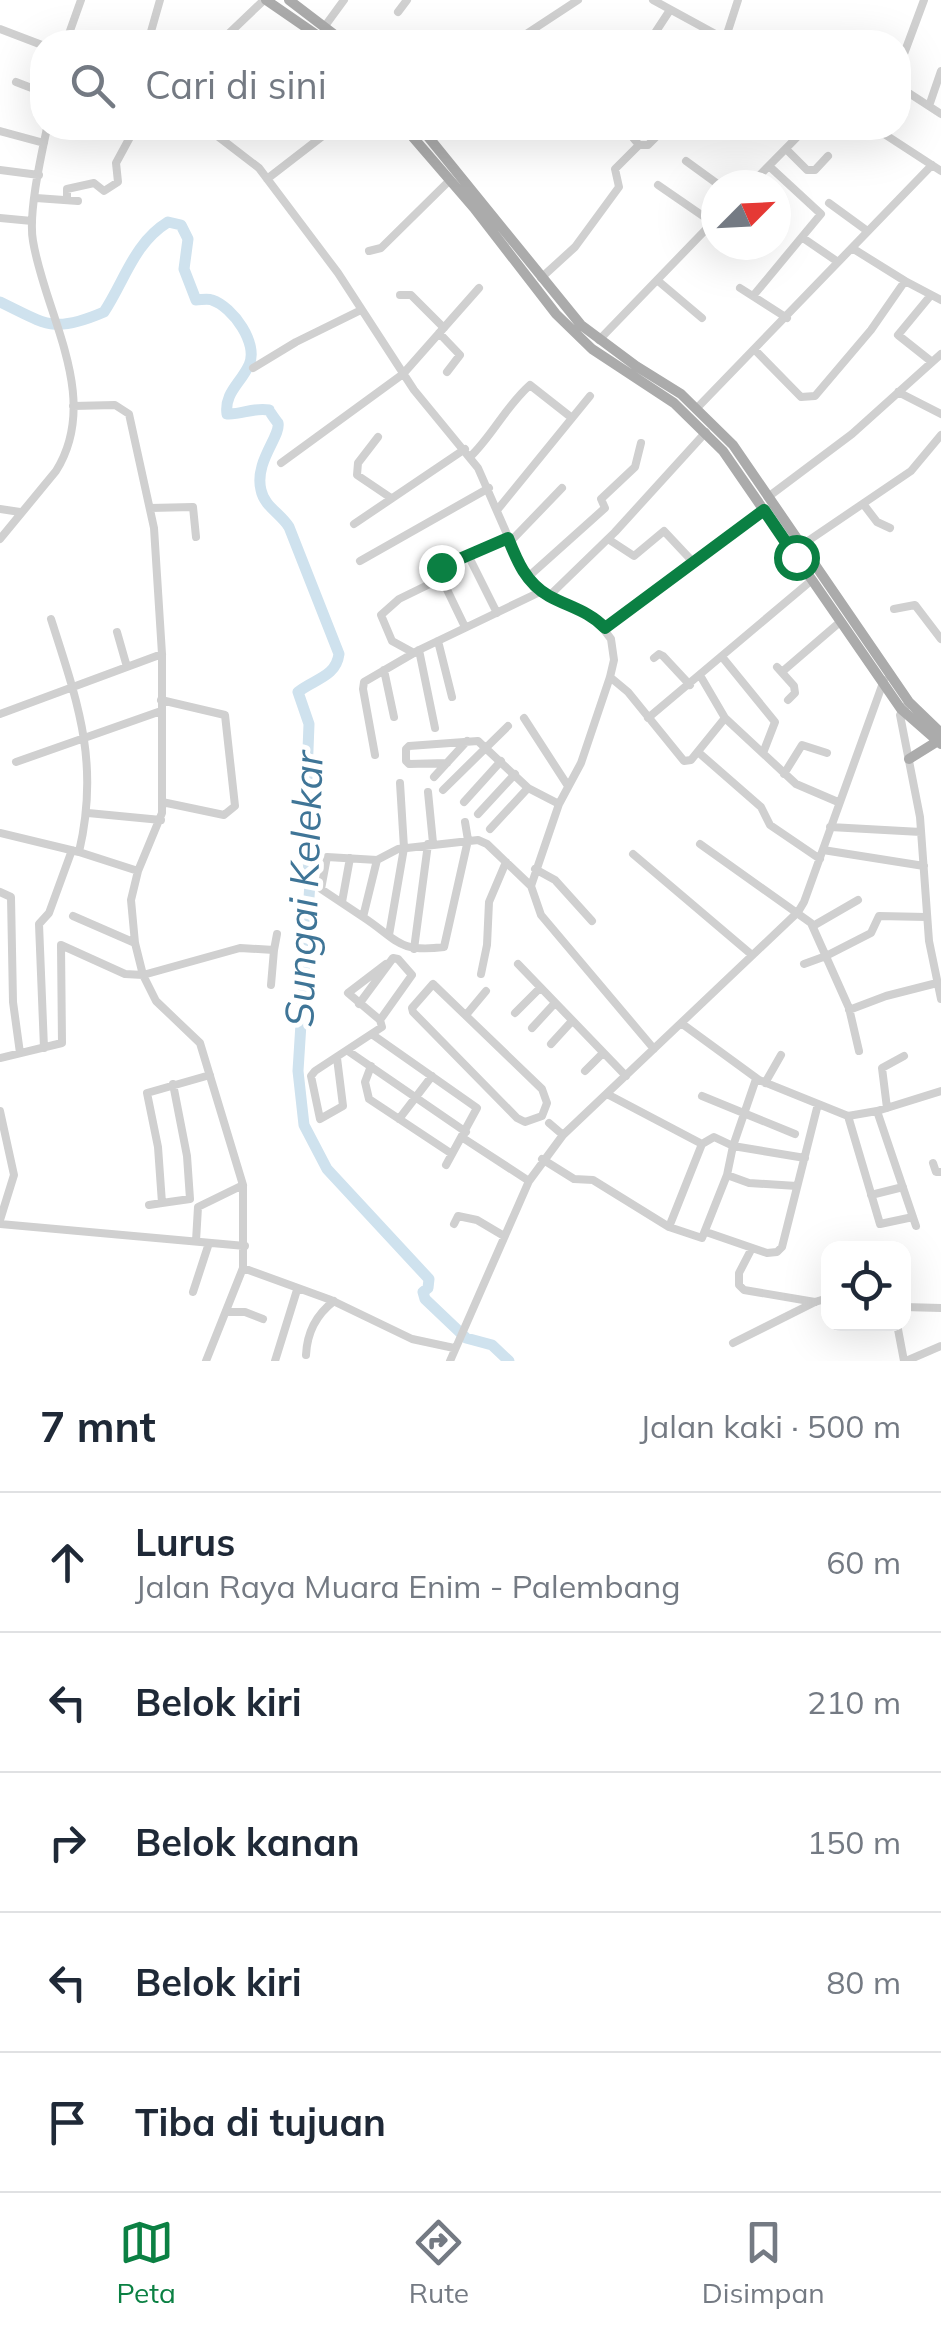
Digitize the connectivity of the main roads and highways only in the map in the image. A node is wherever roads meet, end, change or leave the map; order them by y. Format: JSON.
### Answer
{"nodes":[{"id":1,"x":265,"y":0,"type":"edge"},
{"id":2,"x":292,"y":1,"type":"edge"},
{"id":3,"x":309,"y":30,"type":"edge"},
{"id":4,"x":330,"y":30,"type":"edge"},
{"id":5,"x":415,"y":140,"type":"edge"},
{"id":6,"x":431,"y":140,"type":"edge"},
{"id":7,"x":846,"y":625,"type":"junction"},
{"id":8,"x":940,"y":739,"type":"edge"},
{"id":9,"x":908,"y":759,"type":"road end"}],
"edges":[{"from":1,"to":3,"type":"main road"},
{"from":2,"to":4,"type":"main road"},
{"from":5,"to":7,"type":"main road"},
{"from":6,"to":7,"type":"main road"},
{"from":7,"to":8,"type":"main road"},
{"from":8,"to":9,"type":"main road"}]}
